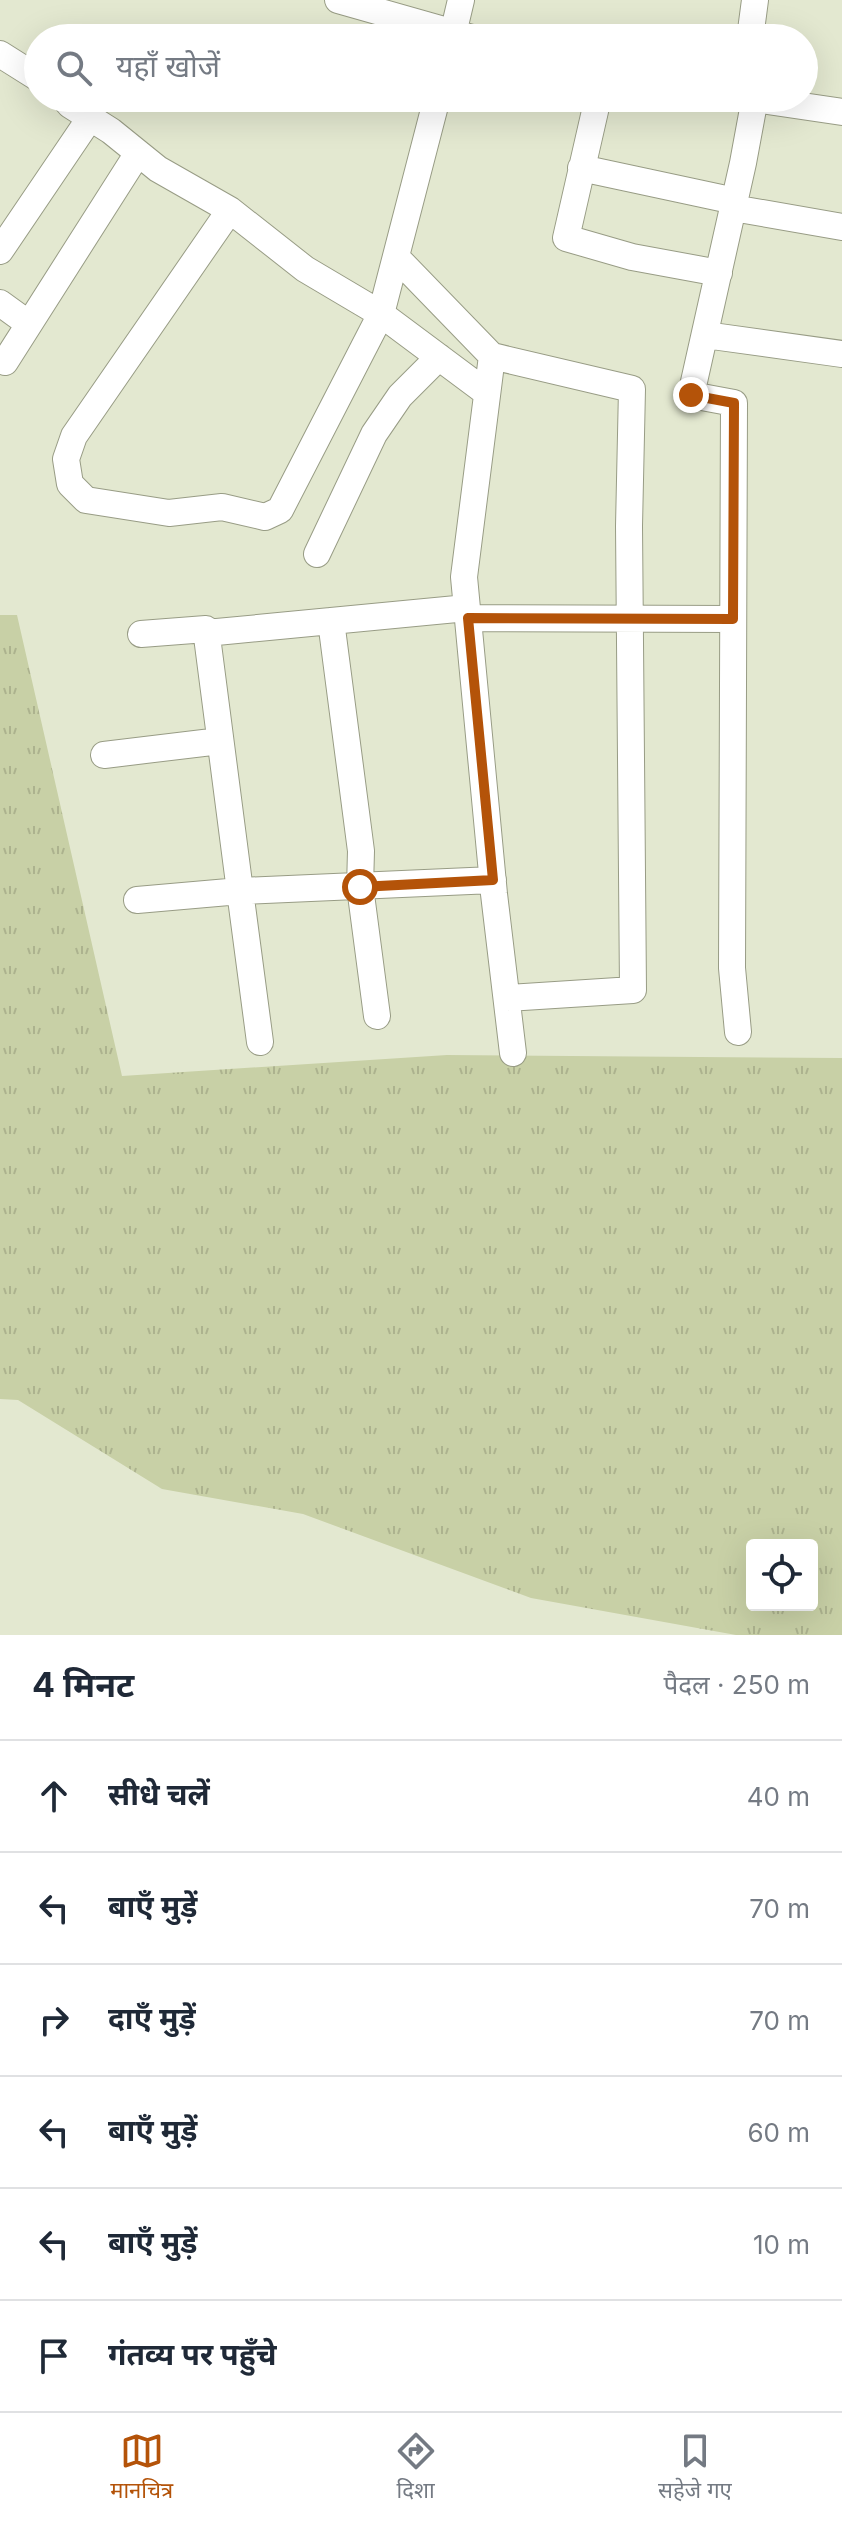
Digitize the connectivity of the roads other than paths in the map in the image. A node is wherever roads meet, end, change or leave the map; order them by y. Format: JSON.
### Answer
{"nodes":[{"id":1,"x":338,"y":0,"type":"edge"},
{"id":2,"x":461,"y":0,"type":"edge"},
{"id":3,"x":755,"y":0,"type":"edge"},
{"id":4,"x":419,"y":24,"type":"edge"},
{"id":5,"x":460,"y":24,"type":"edge"},
{"id":6,"x":752,"y":24,"type":"edge"},
{"id":7,"x":0,"y":54,"type":"edge"},
{"id":8,"x":24,"y":69,"type":"edge"},
{"id":9,"x":818,"y":108,"type":"edge"},
{"id":10,"x":81,"y":112,"type":"edge"},
{"id":11,"x":434,"y":112,"type":"edge"},
{"id":12,"x":595,"y":112,"type":"edge"},
{"id":13,"x":752,"y":112,"type":"edge"},
{"id":14,"x":842,"y":112,"type":"edge"},
{"id":15,"x":90,"y":118,"type":"junction"},
{"id":16,"x":138,"y":153,"type":"junction"},
{"id":17,"x":581,"y":168,"type":"junction"},
{"id":18,"x":734,"y":204,"type":"junction"},
{"id":19,"x":230,"y":210,"type":"junction"},
{"id":20,"x":842,"y":227,"type":"edge"},
{"id":21,"x":0,"y":251,"type":"edge"},
{"id":22,"x":397,"y":258,"type":"junction"},
{"id":23,"x":719,"y":273,"type":"junction"},
{"id":24,"x":0,"y":303,"type":"edge"},
{"id":25,"x":381,"y":314,"type":"junction"},
{"id":26,"x":29,"y":324,"type":"junction"},
{"id":27,"x":705,"y":335,"type":"junction"},
{"id":28,"x":842,"y":354,"type":"edge"},
{"id":29,"x":492,"y":356,"type":"junction"},
{"id":30,"x":439,"y":357,"type":"junction"},
{"id":31,"x":5,"y":362,"type":"dead end"},
{"id":32,"x":487,"y":393,"type":"junction"},
{"id":33,"x":317,"y":554,"type":"dead end"},
{"id":34,"x":468,"y":613,"type":"junction"},
{"id":35,"x":630,"y":618,"type":"junction"},
{"id":36,"x":733,"y":619,"type":"junction"},
{"id":37,"x":331,"y":621,"type":"junction"},
{"id":38,"x":206,"y":633,"type":"junction"},
{"id":39,"x":141,"y":634,"type":"dead end"},
{"id":40,"x":220,"y":741,"type":"junction"},
{"id":41,"x":104,"y":755,"type":"dead end"},
{"id":42,"x":493,"y":880,"type":"junction"},
{"id":43,"x":360,"y":887,"type":"junction"},
{"id":44,"x":240,"y":891,"type":"junction"},
{"id":45,"x":137,"y":900,"type":"dead end"},
{"id":46,"x":507,"y":998,"type":"junction"},
{"id":47,"x":377,"y":1016,"type":"dead end"},
{"id":48,"x":738,"y":1032,"type":"dead end"},
{"id":49,"x":260,"y":1042,"type":"dead end"},
{"id":50,"x":513,"y":1053,"type":"dead end"}],
"edges":[{"from":1,"to":4,"type":"street"},
{"from":2,"to":5,"type":"street"},
{"from":3,"to":6,"type":"street"},
{"from":7,"to":8,"type":"street"},
{"from":9,"to":14,"type":"street"},
{"from":10,"to":15,"type":"street"},
{"from":11,"to":22,"type":"street"},
{"from":12,"to":17,"type":"street"},
{"from":13,"to":18,"type":"street"},
{"from":15,"to":16,"type":"street"},
{"from":15,"to":21,"type":"street"},
{"from":16,"to":19,"type":"street"},
{"from":16,"to":26,"type":"street"},
{"from":17,"to":18,"type":"street"},
{"from":17,"to":23,"type":"street"},
{"from":18,"to":20,"type":"street"},
{"from":18,"to":23,"type":"street"},
{"from":19,"to":25,"type":"street"},
{"from":19,"to":25,"type":"street"},
{"from":22,"to":25,"type":"street"},
{"from":22,"to":29,"type":"street"},
{"from":23,"to":27,"type":"street"},
{"from":24,"to":26,"type":"street"},
{"from":25,"to":30,"type":"street"},
{"from":26,"to":31,"type":"street"},
{"from":27,"to":28,"type":"street"},
{"from":27,"to":36,"type":"street"},
{"from":29,"to":32,"type":"street"},
{"from":29,"to":35,"type":"street"},
{"from":30,"to":32,"type":"street"},
{"from":30,"to":33,"type":"street"},
{"from":32,"to":34,"type":"street"},
{"from":34,"to":35,"type":"street"},
{"from":34,"to":37,"type":"street"},
{"from":34,"to":42,"type":"street"},
{"from":35,"to":36,"type":"street"},
{"from":35,"to":46,"type":"street"},
{"from":36,"to":48,"type":"street"},
{"from":37,"to":38,"type":"street"},
{"from":37,"to":43,"type":"street"},
{"from":38,"to":39,"type":"street"},
{"from":38,"to":40,"type":"street"},
{"from":40,"to":41,"type":"street"},
{"from":40,"to":44,"type":"street"},
{"from":42,"to":43,"type":"street"},
{"from":42,"to":46,"type":"street"},
{"from":43,"to":44,"type":"street"},
{"from":43,"to":47,"type":"street"},
{"from":44,"to":45,"type":"street"},
{"from":44,"to":49,"type":"street"},
{"from":46,"to":50,"type":"street"}]}
